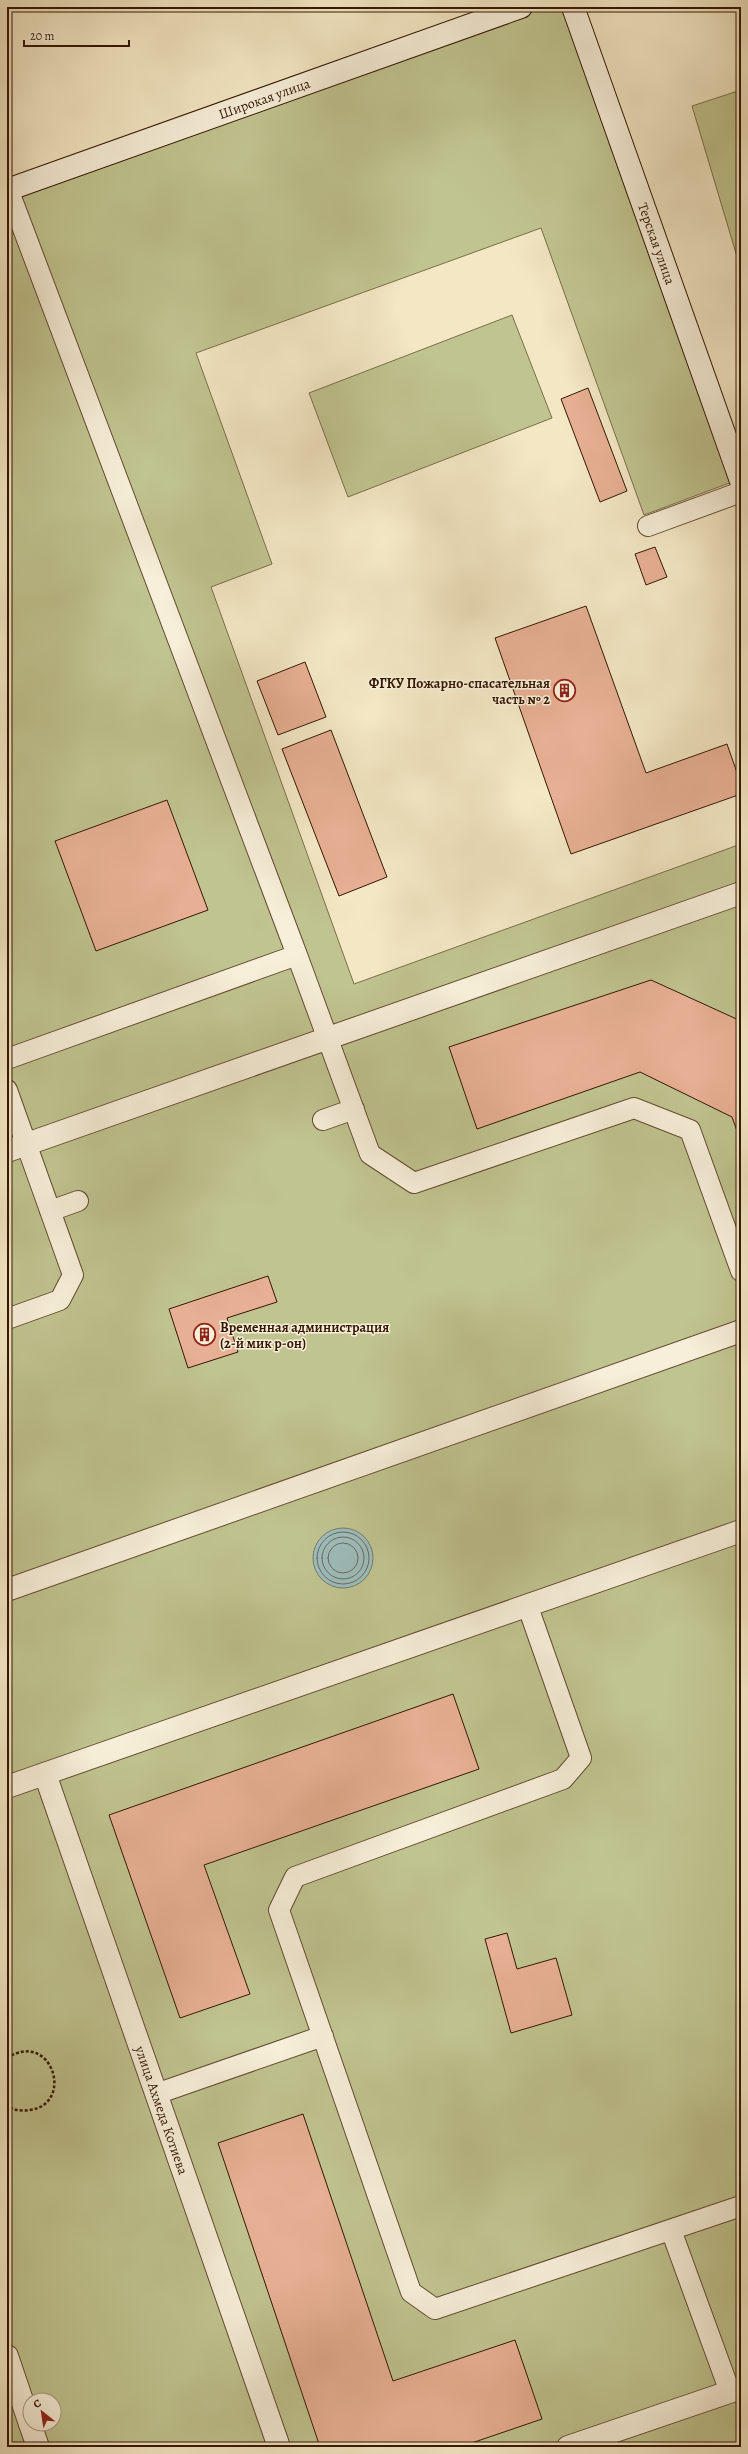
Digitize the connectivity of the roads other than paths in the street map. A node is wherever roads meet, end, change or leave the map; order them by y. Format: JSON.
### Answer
{"nodes":[{"id":1,"x":521,"y":7,"type":"edge"},
{"id":2,"x":573,"y":7,"type":"edge"},
{"id":3,"x":7,"y":190,"type":"edge"},
{"id":4,"x":741,"y":481,"type":"edge"},
{"id":5,"x":741,"y":492,"type":"edge"},
{"id":6,"x":648,"y":526,"type":"dead end"},
{"id":7,"x":741,"y":894,"type":"edge"},
{"id":8,"x":297,"y":956,"type":"junction"},
{"id":9,"x":328,"y":1038,"type":"junction"},
{"id":10,"x":7,"y":1059,"type":"edge"},
{"id":11,"x":7,"y":1090,"type":"edge"},
{"id":12,"x":354,"y":1109,"type":"junction"},
{"id":13,"x":323,"y":1120,"type":"dead end"},
{"id":14,"x":17,"y":1147,"type":"edge"},
{"id":15,"x":78,"y":1201,"type":"dead end"},
{"id":16,"x":50,"y":1210,"type":"junction"},
{"id":17,"x":741,"y":1271,"type":"edge"},
{"id":18,"x":7,"y":1318,"type":"edge"},
{"id":19,"x":741,"y":1331,"type":"edge"},
{"id":20,"x":741,"y":1531,"type":"edge"},
{"id":21,"x":7,"y":1590,"type":"edge"},
{"id":22,"x":528,"y":1606,"type":"junction"},
{"id":23,"x":45,"y":1774,"type":"junction"},
{"id":24,"x":7,"y":1787,"type":"edge"},
{"id":25,"x":323,"y":2036,"type":"junction"},
{"id":26,"x":156,"y":2094,"type":"junction"},
{"id":27,"x":741,"y":2206,"type":"edge"},
{"id":28,"x":672,"y":2230,"type":"junction"},
{"id":29,"x":7,"y":2356,"type":"edge"},
{"id":30,"x":735,"y":2390,"type":"edge"},
{"id":31,"x":22,"y":2400,"type":"edge"},
{"id":32,"x":33,"y":2432,"type":"edge"},
{"id":33,"x":38,"y":2447,"type":"edge"},
{"id":34,"x":279,"y":2447,"type":"edge"},
{"id":35,"x":568,"y":2447,"type":"edge"}],
"edges":[{"from":1,"to":3,"type":"street","name":"Широкая улица"},
{"from":2,"to":4,"type":"street","name":"Терская улица"},
{"from":3,"to":8,"type":"lane"},
{"from":5,"to":6,"type":"lane"},
{"from":7,"to":9,"type":"street"},
{"from":8,"to":9,"type":"lane"},
{"from":8,"to":10,"type":"lane"},
{"from":9,"to":12,"type":"lane"},
{"from":9,"to":14,"type":"street"},
{"from":11,"to":14,"type":"lane"},
{"from":12,"to":13,"type":"lane"},
{"from":12,"to":17,"type":"lane"},
{"from":14,"to":16,"type":"lane"},
{"from":15,"to":16,"type":"lane"},
{"from":16,"to":18,"type":"lane"},
{"from":19,"to":21,"type":"street"},
{"from":20,"to":22,"type":"street"},
{"from":22,"to":23,"type":"street"},
{"from":22,"to":25,"type":"lane"},
{"from":23,"to":24,"type":"street"},
{"from":23,"to":26,"type":"street","name":"улица Ахмеда Котиева"},
{"from":25,"to":26,"type":"lane"},
{"from":25,"to":28,"type":"lane"},
{"from":26,"to":34,"type":"street","name":"улица Ахмеда Котиева"},
{"from":27,"to":28,"type":"lane"},
{"from":28,"to":30,"type":"lane"},
{"from":29,"to":31,"type":"street"},
{"from":30,"to":35,"type":"street"},
{"from":32,"to":33,"type":"street"}]}
